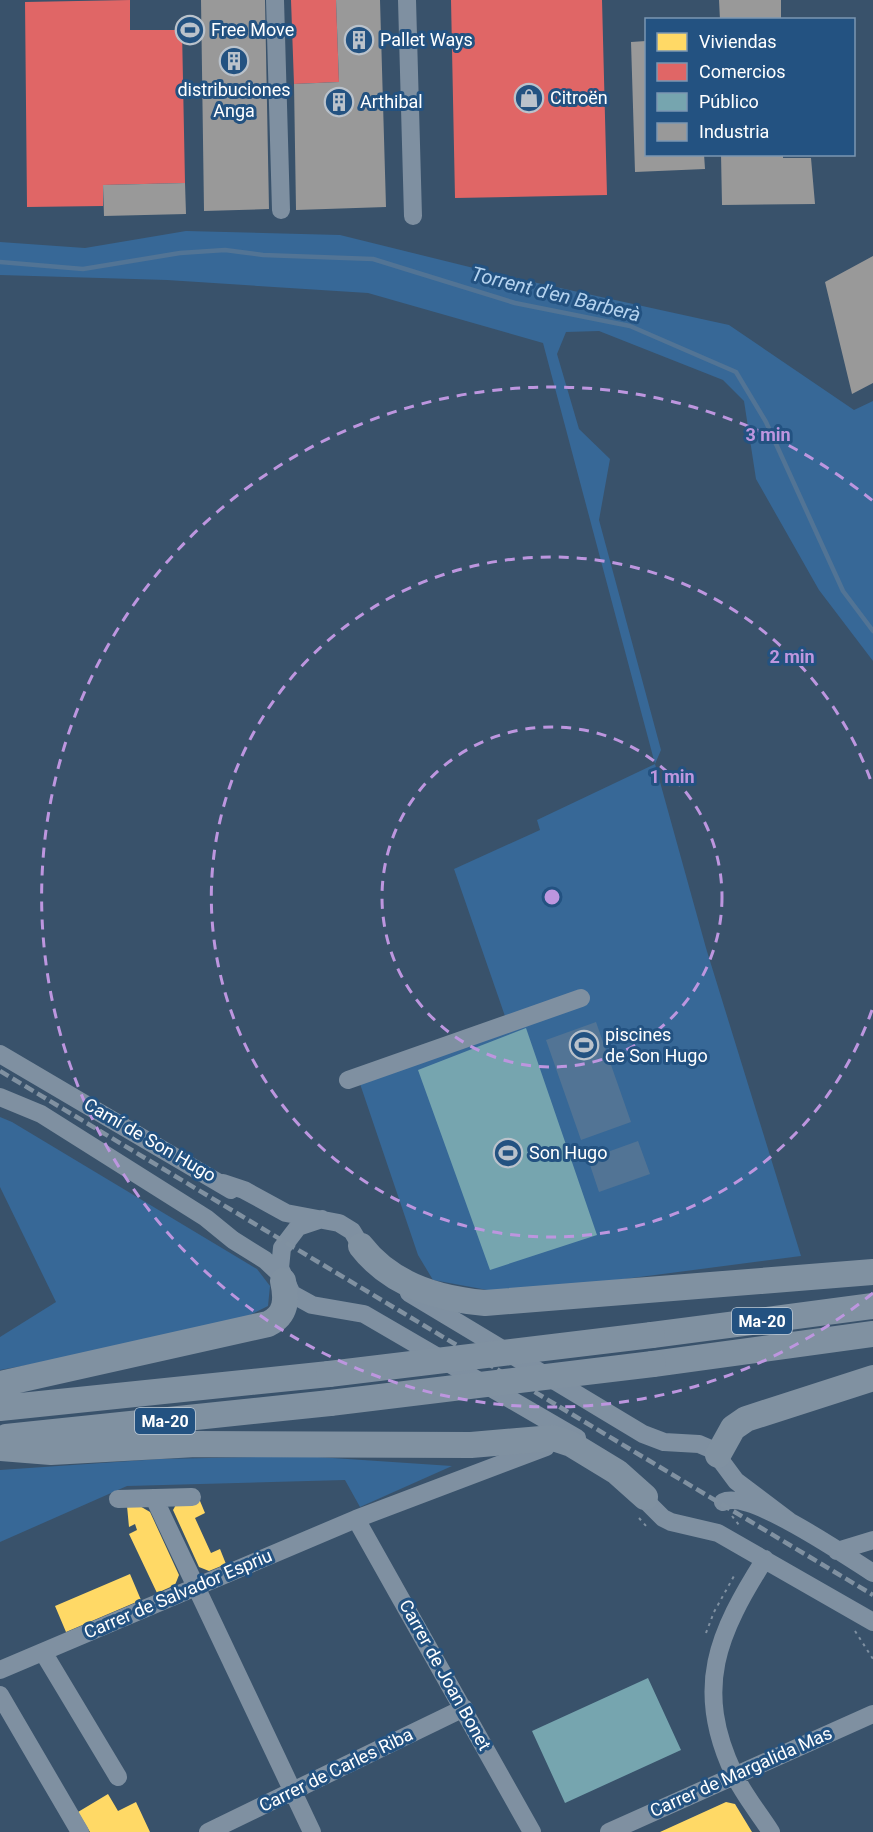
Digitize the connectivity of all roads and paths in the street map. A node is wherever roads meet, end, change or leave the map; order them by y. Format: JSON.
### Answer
{"nodes":[{"id":1,"x":275,"y":0,"type":"edge"},
{"id":2,"x":407,"y":0,"type":"edge"},
{"id":3,"x":281,"y":210,"type":"dead end"},
{"id":4,"x":412,"y":216,"type":"dead end"},
{"id":5,"x":581,"y":998,"type":"dead end"},
{"id":6,"x":0,"y":1054,"type":"edge"},
{"id":7,"x":348,"y":1080,"type":"dead end"},
{"id":8,"x":0,"y":1097,"type":"edge"},
{"id":9,"x":223,"y":1183,"type":"junction"},
{"id":10,"x":206,"y":1218,"type":"junction"},
{"id":11,"x":322,"y":1219,"type":"junction"},
{"id":12,"x":285,"y":1243,"type":"junction"},
{"id":13,"x":361,"y":1246,"type":"junction"},
{"id":14,"x":873,"y":1272,"type":"edge"},
{"id":15,"x":282,"y":1278,"type":"junction"},
{"id":16,"x":873,"y":1306,"type":"edge"},
{"id":17,"x":873,"y":1334,"type":"edge"},
{"id":18,"x":873,"y":1378,"type":"edge"},
{"id":19,"x":0,"y":1384,"type":"edge"},
{"id":20,"x":0,"y":1408,"type":"edge"},
{"id":21,"x":0,"y":1437,"type":"edge"},
{"id":22,"x":546,"y":1447,"type":"dead end"},
{"id":23,"x":0,"y":1448,"type":"edge"},
{"id":24,"x":722,"y":1461,"type":"junction"},
{"id":25,"x":192,"y":1497,"type":"dead end"},
{"id":26,"x":154,"y":1498,"type":"junction"},
{"id":27,"x":118,"y":1499,"type":"dead end"},
{"id":28,"x":722,"y":1504,"type":"junction"},
{"id":29,"x":640,"y":1508,"type":"junction"},
{"id":30,"x":356,"y":1519,"type":"junction"},
{"id":31,"x":789,"y":1521,"type":"junction"},
{"id":32,"x":681,"y":1525,"type":"junction"},
{"id":33,"x":651,"y":1528,"type":"dead end"},
{"id":34,"x":873,"y":1540,"type":"edge"},
{"id":35,"x":837,"y":1551,"type":"junction"},
{"id":36,"x":765,"y":1560,"type":"junction"},
{"id":37,"x":873,"y":1573,"type":"edge"},
{"id":38,"x":735,"y":1575,"type":"dead end"},
{"id":39,"x":196,"y":1587,"type":"junction"},
{"id":40,"x":869,"y":1622,"type":"edge"},
{"id":41,"x":706,"y":1632,"type":"dead end"},
{"id":42,"x":43,"y":1652,"type":"junction"},
{"id":43,"x":0,"y":1670,"type":"edge"},
{"id":44,"x":0,"y":1695,"type":"edge"},
{"id":45,"x":464,"y":1708,"type":"junction"},
{"id":46,"x":873,"y":1713,"type":"edge"},
{"id":47,"x":734,"y":1774,"type":"junction"},
{"id":48,"x":118,"y":1777,"type":"dead end"},
{"id":49,"x":293,"y":1791,"type":"junction"},
{"id":50,"x":80,"y":1832,"type":"edge"},
{"id":51,"x":208,"y":1832,"type":"edge"},
{"id":52,"x":312,"y":1832,"type":"edge"},
{"id":53,"x":532,"y":1832,"type":"edge"},
{"id":54,"x":609,"y":1832,"type":"edge"},
{"id":55,"x":771,"y":1832,"type":"edge"}],
"edges":[{"from":1,"to":3,"type":"street"},
{"from":2,"to":4,"type":"street"},
{"from":5,"to":7,"type":"street"},
{"from":6,"to":9,"type":"street","name":"Camí de Son Hugo"},
{"from":8,"to":10,"type":"street"},
{"from":9,"to":11,"type":"street"},
{"from":9,"to":12,"type":"street","name":"Camí de Son Hugo"},
{"from":10,"to":12,"type":"street"},
{"from":10,"to":15,"type":"street"},
{"from":11,"to":12,"type":"street"},
{"from":11,"to":13,"type":"street"},
{"from":12,"to":15,"type":"street"},
{"from":13,"to":14,"type":"highway"},
{"from":13,"to":24,"type":"street"},
{"from":15,"to":19,"type":"highway"},
{"from":15,"to":29,"type":"street"},
{"from":16,"to":20,"type":"highway","number":"Ma-20","bridge":true},
{"from":17,"to":21,"type":"highway","number":"Ma-20","bridge":true},
{"from":18,"to":24,"type":"highway"},
{"from":22,"to":30,"type":"street","name":"Carrer de Salvador Espriu"},
{"from":23,"to":29,"type":"highway"},
{"from":24,"to":28,"type":"street"},
{"from":24,"to":31,"type":"street"},
{"from":25,"to":26,"type":"street"},
{"from":26,"to":27,"type":"street"},
{"from":26,"to":39,"type":"street"},
{"from":28,"to":31,"type":"street"},
{"from":28,"to":32,"type":"street"},
{"from":28,"to":36,"type":"street"},
{"from":29,"to":32,"type":"street"},
{"from":29,"to":33,"type":"path"},
{"from":30,"to":39,"type":"street","name":"Carrer de Salvador Espriu"},
{"from":30,"to":45,"type":"street","name":"Carrer de Joan Bonet"},
{"from":31,"to":35,"type":"street"},
{"from":32,"to":36,"type":"street"},
{"from":34,"to":35,"type":"street"},
{"from":35,"to":37,"type":"street"},
{"from":36,"to":40,"type":"street"},
{"from":36,"to":47,"type":"street"},
{"from":38,"to":41,"type":"path"},
{"from":39,"to":42,"type":"street","name":"Carrer de Salvador Espriu"},
{"from":39,"to":49,"type":"street"},
{"from":42,"to":43,"type":"street","name":"Carrer de Salvador Espriu"},
{"from":42,"to":48,"type":"street"},
{"from":44,"to":50,"type":"street"},
{"from":45,"to":49,"type":"street","name":"Carrer de Carles Riba"},
{"from":45,"to":53,"type":"street","name":"Carrer de Joan Bonet"},
{"from":46,"to":47,"type":"street","name":"Carrer de Margalida Mas"},
{"from":47,"to":54,"type":"street","name":"Carrer de Margalida Mas"},
{"from":47,"to":55,"type":"street"},
{"from":49,"to":51,"type":"street","name":"Carrer de Carles Riba"},
{"from":49,"to":52,"type":"street"}]}
